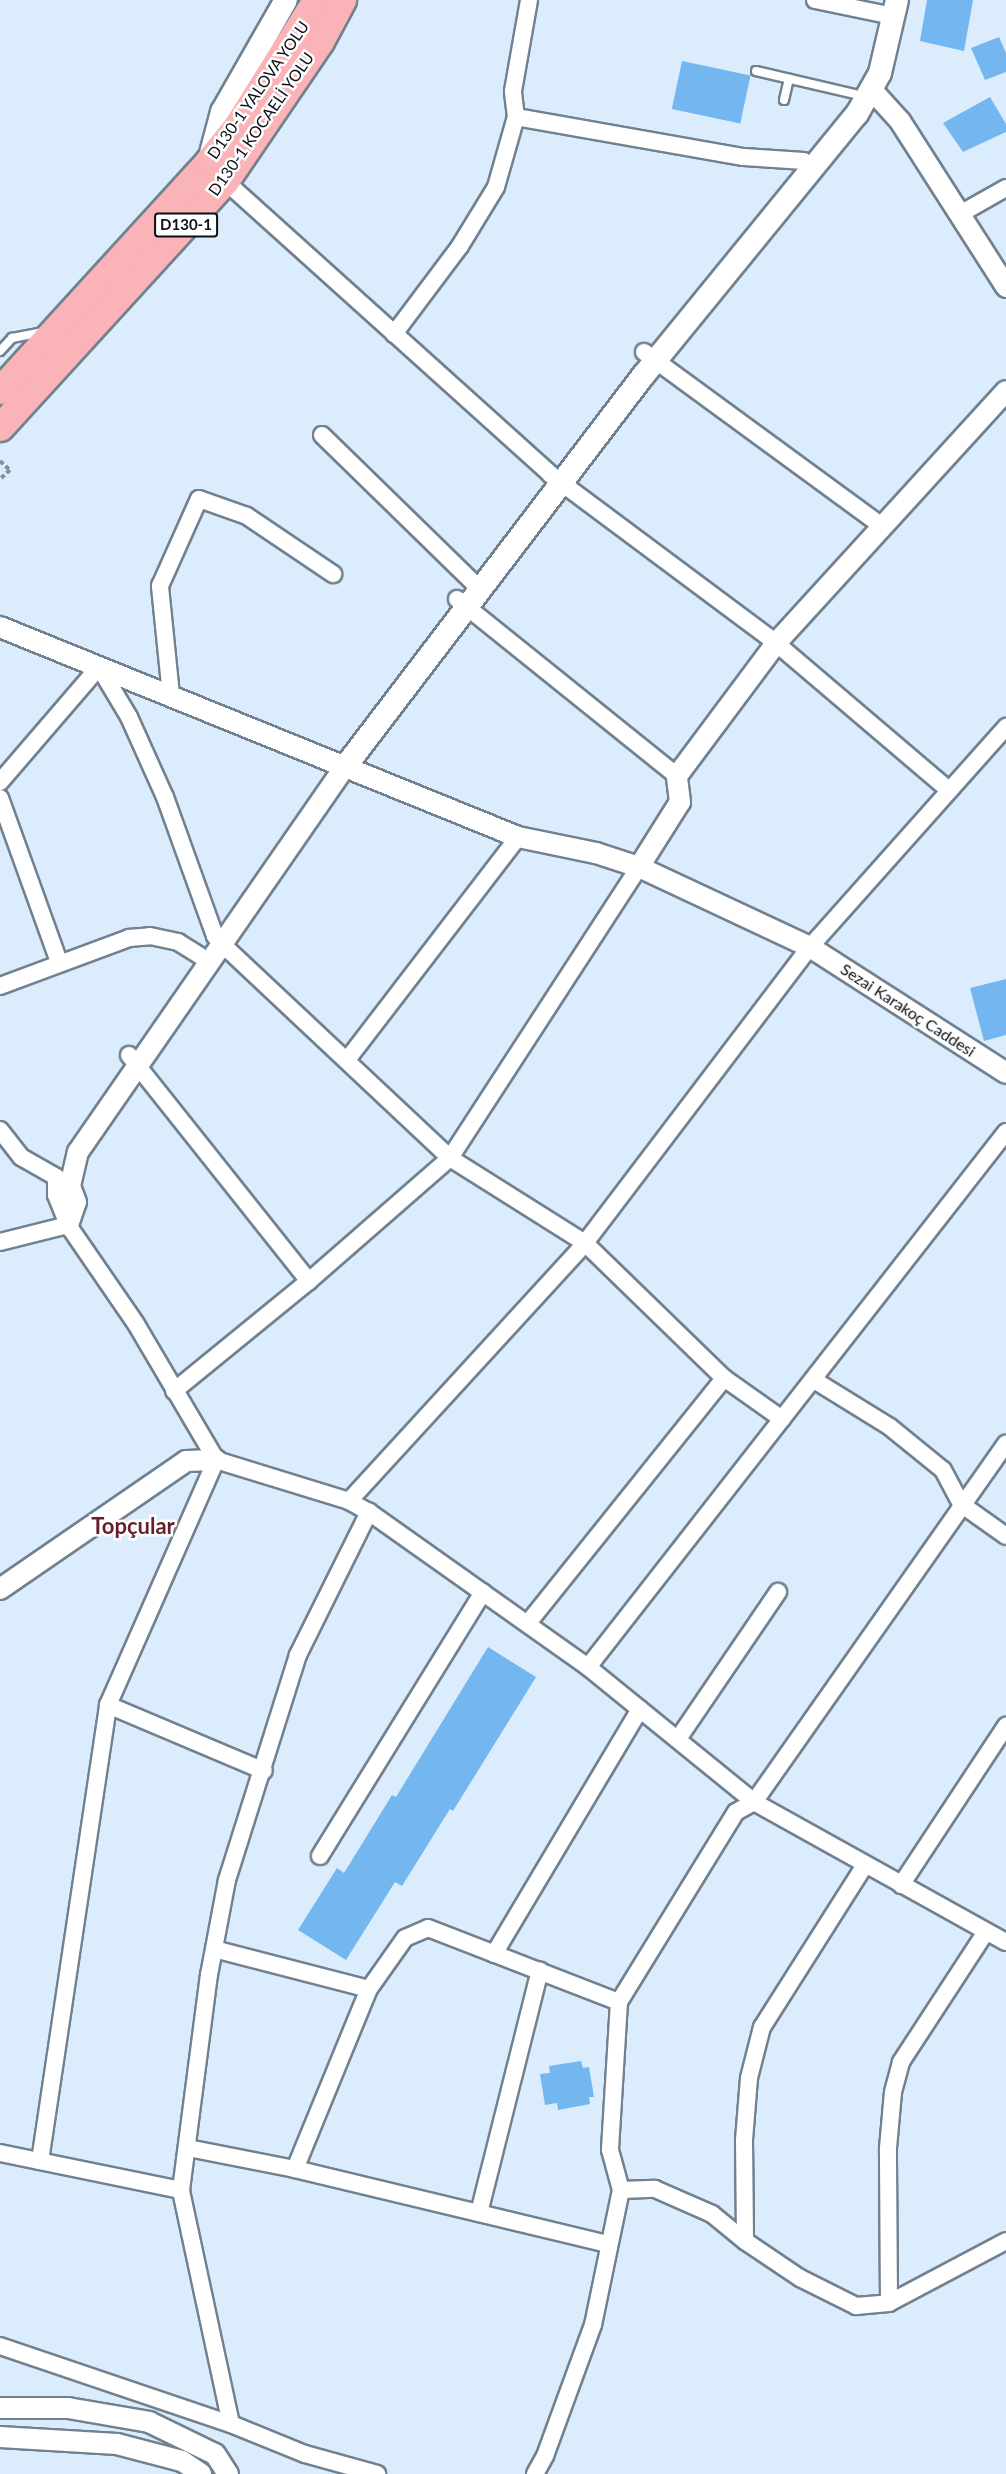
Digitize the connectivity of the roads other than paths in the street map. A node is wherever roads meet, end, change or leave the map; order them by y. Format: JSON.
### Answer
{"nodes":[{"id":1,"x":286,"y":0,"type":"edge"},
{"id":2,"x":316,"y":0,"type":"edge"},
{"id":3,"x":342,"y":0,"type":"edge"},
{"id":4,"x":529,"y":0,"type":"edge"},
{"id":5,"x":815,"y":0,"type":"edge"},
{"id":6,"x":888,"y":5,"type":"edge"},
{"id":7,"x":756,"y":71,"type":"dead end"},
{"id":8,"x":789,"y":79,"type":"junction"},
{"id":9,"x":863,"y":91,"type":"junction"},
{"id":10,"x":784,"y":100,"type":"dead end"},
{"id":11,"x":516,"y":117,"type":"junction"},
{"id":12,"x":804,"y":161,"type":"junction"},
{"id":13,"x":217,"y":172,"type":"junction"},
{"id":14,"x":1006,"y":188,"type":"edge"},
{"id":15,"x":960,"y":214,"type":"junction"},
{"id":16,"x":1006,"y":287,"type":"edge"},
{"id":17,"x":54,"y":330,"type":"junction"},
{"id":18,"x":394,"y":334,"type":"junction"},
{"id":19,"x":0,"y":351,"type":"edge"},
{"id":20,"x":649,"y":356,"type":"junction"},
{"id":21,"x":0,"y":390,"type":"edge"},
{"id":22,"x":1006,"y":392,"type":"edge"},
{"id":23,"x":0,"y":427,"type":"edge"},
{"id":24,"x":322,"y":435,"type":"dead end"},
{"id":25,"x":556,"y":479,"type":"junction"},
{"id":26,"x":883,"y":527,"type":"junction"},
{"id":27,"x":333,"y":574,"type":"dead end"},
{"id":28,"x":469,"y":594,"type":"junction"},
{"id":29,"x":0,"y":627,"type":"edge"},
{"id":30,"x":776,"y":643,"type":"junction"},
{"id":31,"x":99,"y":667,"type":"junction"},
{"id":32,"x":171,"y":695,"type":"junction"},
{"id":33,"x":1006,"y":727,"type":"edge"},
{"id":34,"x":340,"y":765,"type":"junction"},
{"id":35,"x":677,"y":776,"type":"junction"},
{"id":36,"x":0,"y":782,"type":"edge"},
{"id":37,"x":949,"y":789,"type":"junction"},
{"id":38,"x":0,"y":798,"type":"edge"},
{"id":39,"x":518,"y":837,"type":"junction"},
{"id":40,"x":639,"y":867,"type":"junction"},
{"id":41,"x":218,"y":940,"type":"junction"},
{"id":42,"x":810,"y":947,"type":"junction"},
{"id":43,"x":200,"y":956,"type":"junction"},
{"id":44,"x":59,"y":962,"type":"junction"},
{"id":45,"x":0,"y":986,"type":"edge"},
{"id":46,"x":347,"y":1059,"type":"junction"},
{"id":47,"x":133,"y":1061,"type":"junction"},
{"id":48,"x":1006,"y":1073,"type":"edge"},
{"id":49,"x":0,"y":1130,"type":"edge"},
{"id":50,"x":1006,"y":1132,"type":"edge"},
{"id":51,"x":450,"y":1158,"type":"junction"},
{"id":52,"x":56,"y":1177,"type":"junction"},
{"id":53,"x":68,"y":1225,"type":"junction"},
{"id":54,"x":0,"y":1242,"type":"edge"},
{"id":55,"x":585,"y":1243,"type":"junction"},
{"id":56,"x":309,"y":1281,"type":"junction"},
{"id":57,"x":724,"y":1378,"type":"junction"},
{"id":58,"x":814,"y":1380,"type":"junction"},
{"id":59,"x":174,"y":1391,"type":"junction"},
{"id":60,"x":783,"y":1419,"type":"junction"},
{"id":61,"x":1006,"y":1444,"type":"edge"},
{"id":62,"x":216,"y":1460,"type":"junction"},
{"id":63,"x":349,"y":1502,"type":"junction"},
{"id":64,"x":961,"y":1504,"type":"junction"},
{"id":65,"x":369,"y":1512,"type":"junction"},
{"id":66,"x":1006,"y":1536,"type":"edge"},
{"id":67,"x":0,"y":1589,"type":"edge"},
{"id":68,"x":483,"y":1592,"type":"junction"},
{"id":69,"x":778,"y":1592,"type":"dead end"},
{"id":70,"x":528,"y":1623,"type":"junction"},
{"id":71,"x":588,"y":1667,"type":"junction"},
{"id":72,"x":108,"y":1705,"type":"junction"},
{"id":73,"x":640,"y":1709,"type":"junction"},
{"id":74,"x":1006,"y":1726,"type":"edge"},
{"id":75,"x":678,"y":1740,"type":"junction"},
{"id":76,"x":264,"y":1772,"type":"junction"},
{"id":77,"x":754,"y":1802,"type":"junction"},
{"id":78,"x":320,"y":1856,"type":"dead end"},
{"id":79,"x":865,"y":1865,"type":"junction"},
{"id":80,"x":901,"y":1885,"type":"junction"},
{"id":81,"x":984,"y":1933,"type":"junction"},
{"id":82,"x":1006,"y":1942,"type":"edge"},
{"id":83,"x":214,"y":1949,"type":"junction"},
{"id":84,"x":494,"y":1954,"type":"junction"},
{"id":85,"x":540,"y":1971,"type":"junction"},
{"id":86,"x":369,"y":1989,"type":"junction"},
{"id":87,"x":619,"y":2002,"type":"junction"},
{"id":88,"x":188,"y":2148,"type":"junction"},
{"id":89,"x":0,"y":2152,"type":"edge"},
{"id":90,"x":40,"y":2161,"type":"junction"},
{"id":91,"x":295,"y":2169,"type":"junction"},
{"id":92,"x":181,"y":2190,"type":"junction"},
{"id":93,"x":621,"y":2190,"type":"junction"},
{"id":94,"x":479,"y":2213,"type":"junction"},
{"id":95,"x":745,"y":2241,"type":"junction"},
{"id":96,"x":1006,"y":2241,"type":"edge"},
{"id":97,"x":608,"y":2244,"type":"junction"},
{"id":98,"x":889,"y":2303,"type":"junction"},
{"id":99,"x":0,"y":2346,"type":"edge"},
{"id":100,"x":0,"y":2408,"type":"edge"},
{"id":101,"x":231,"y":2424,"type":"junction"},
{"id":102,"x":0,"y":2437,"type":"edge"},
{"id":103,"x":201,"y":2474,"type":"edge"},
{"id":104,"x":228,"y":2474,"type":"edge"},
{"id":105,"x":377,"y":2474,"type":"edge"},
{"id":106,"x":535,"y":2474,"type":"edge"}],
"edges":[{"from":1,"to":13,"type":"main road"},
{"from":2,"to":13,"type":"highway","name":"D130-1 YALOVA YOLU","number":"D130-1"},
{"from":3,"to":13,"type":"highway","name":"D130-1 KOCAELİ YOLU","number":"D130-1"},
{"from":4,"to":11,"type":"street"},
{"from":5,"to":6,"type":"street"},
{"from":6,"to":9,"type":"main road"},
{"from":7,"to":8,"type":"lane"},
{"from":8,"to":9,"type":"lane"},
{"from":8,"to":10,"type":"lane"},
{"from":9,"to":12,"type":"main road"},
{"from":9,"to":15,"type":"street"},
{"from":9,"to":20,"type":"main road"},
{"from":11,"to":12,"type":"street"},
{"from":11,"to":18,"type":"street"},
{"from":12,"to":20,"type":"main road"},
{"from":13,"to":17,"type":"highway","name":"D130-1 YALOVA YOLU","number":"D130-1"},
{"from":13,"to":18,"type":"street"},
{"from":13,"to":23,"type":"highway","name":"D130-1 KOCAELİ YOLU","number":"D130-1"},
{"from":14,"to":15,"type":"street"},
{"from":15,"to":16,"type":"street"},
{"from":17,"to":19,"type":"lane"},
{"from":17,"to":21,"type":"highway","name":"D130-1 YALOVA YOLU","number":"D130-1"},
{"from":18,"to":25,"type":"street"},
{"from":20,"to":25,"type":"main road"},
{"from":20,"to":26,"type":"street"},
{"from":22,"to":26,"type":"street"},
{"from":24,"to":28,"type":"street"},
{"from":25,"to":28,"type":"main road"},
{"from":25,"to":30,"type":"street"},
{"from":26,"to":30,"type":"street"},
{"from":27,"to":32,"type":"street"},
{"from":28,"to":34,"type":"main road"},
{"from":28,"to":35,"type":"street"},
{"from":29,"to":31,"type":"street","name":"Sezai Karakoç Caddesi"},
{"from":30,"to":35,"type":"street"},
{"from":30,"to":37,"type":"street"},
{"from":31,"to":32,"type":"street","name":"Sezai Karakoç Caddesi"},
{"from":31,"to":36,"type":"street"},
{"from":31,"to":41,"type":"street"},
{"from":32,"to":34,"type":"street","name":"Sezai Karakoç Caddesi"},
{"from":33,"to":37,"type":"street"},
{"from":34,"to":39,"type":"street","name":"Sezai Karakoç Caddesi"},
{"from":34,"to":41,"type":"street"},
{"from":35,"to":40,"type":"street"},
{"from":37,"to":42,"type":"street"},
{"from":38,"to":44,"type":"street"},
{"from":39,"to":40,"type":"street","name":"Sezai Karakoç Caddesi"},
{"from":39,"to":46,"type":"street"},
{"from":40,"to":42,"type":"street","name":"Sezai Karakoç Caddesi"},
{"from":40,"to":51,"type":"street"},
{"from":41,"to":43,"type":"street"},
{"from":41,"to":46,"type":"street"},
{"from":41,"to":47,"type":"street"},
{"from":42,"to":48,"type":"street","name":"Sezai Karakoç Caddesi"},
{"from":42,"to":55,"type":"street"},
{"from":43,"to":44,"type":"street"},
{"from":43,"to":47,"type":"street"},
{"from":44,"to":45,"type":"street"},
{"from":46,"to":51,"type":"street"},
{"from":47,"to":52,"type":"street"},
{"from":47,"to":53,"type":"street"},
{"from":47,"to":56,"type":"street"},
{"from":49,"to":52,"type":"street"},
{"from":50,"to":58,"type":"street"},
{"from":51,"to":55,"type":"street"},
{"from":51,"to":56,"type":"street"},
{"from":52,"to":53,"type":"street"},
{"from":53,"to":54,"type":"street"},
{"from":53,"to":59,"type":"street"},
{"from":55,"to":57,"type":"street"},
{"from":55,"to":63,"type":"street"},
{"from":56,"to":59,"type":"street"},
{"from":57,"to":60,"type":"street"},
{"from":57,"to":70,"type":"street"},
{"from":58,"to":60,"type":"street"},
{"from":58,"to":64,"type":"street"},
{"from":59,"to":62,"type":"street"},
{"from":60,"to":71,"type":"street"},
{"from":61,"to":64,"type":"street"},
{"from":62,"to":63,"type":"street"},
{"from":62,"to":67,"type":"street"},
{"from":62,"to":72,"type":"street"},
{"from":63,"to":65,"type":"street"},
{"from":64,"to":66,"type":"street"},
{"from":64,"to":77,"type":"street"},
{"from":65,"to":68,"type":"street"},
{"from":65,"to":76,"type":"street"},
{"from":68,"to":70,"type":"street"},
{"from":68,"to":78,"type":"street"},
{"from":69,"to":75,"type":"street"},
{"from":70,"to":71,"type":"street"},
{"from":71,"to":73,"type":"street"},
{"from":72,"to":76,"type":"street"},
{"from":72,"to":90,"type":"street"},
{"from":73,"to":75,"type":"street"},
{"from":73,"to":84,"type":"street"},
{"from":74,"to":80,"type":"street"},
{"from":75,"to":77,"type":"street"},
{"from":76,"to":83,"type":"street"},
{"from":77,"to":79,"type":"street"},
{"from":77,"to":87,"type":"street"},
{"from":79,"to":80,"type":"street"},
{"from":79,"to":95,"type":"street"},
{"from":80,"to":81,"type":"street"},
{"from":81,"to":82,"type":"street"},
{"from":81,"to":98,"type":"street"},
{"from":83,"to":86,"type":"street"},
{"from":83,"to":88,"type":"street"},
{"from":84,"to":85,"type":"street"},
{"from":84,"to":86,"type":"street"},
{"from":85,"to":87,"type":"street"},
{"from":85,"to":94,"type":"street"},
{"from":86,"to":91,"type":"street"},
{"from":87,"to":93,"type":"street"},
{"from":88,"to":91,"type":"street"},
{"from":88,"to":92,"type":"street"},
{"from":89,"to":90,"type":"street"},
{"from":90,"to":92,"type":"street"},
{"from":91,"to":94,"type":"street"},
{"from":92,"to":101,"type":"street"},
{"from":93,"to":95,"type":"street"},
{"from":93,"to":97,"type":"street"},
{"from":94,"to":97,"type":"street"},
{"from":95,"to":98,"type":"street"},
{"from":96,"to":98,"type":"street"},
{"from":97,"to":106,"type":"street"},
{"from":99,"to":101,"type":"street"},
{"from":100,"to":104,"type":"street"},
{"from":101,"to":105,"type":"street"},
{"from":102,"to":103,"type":"street"}]}
